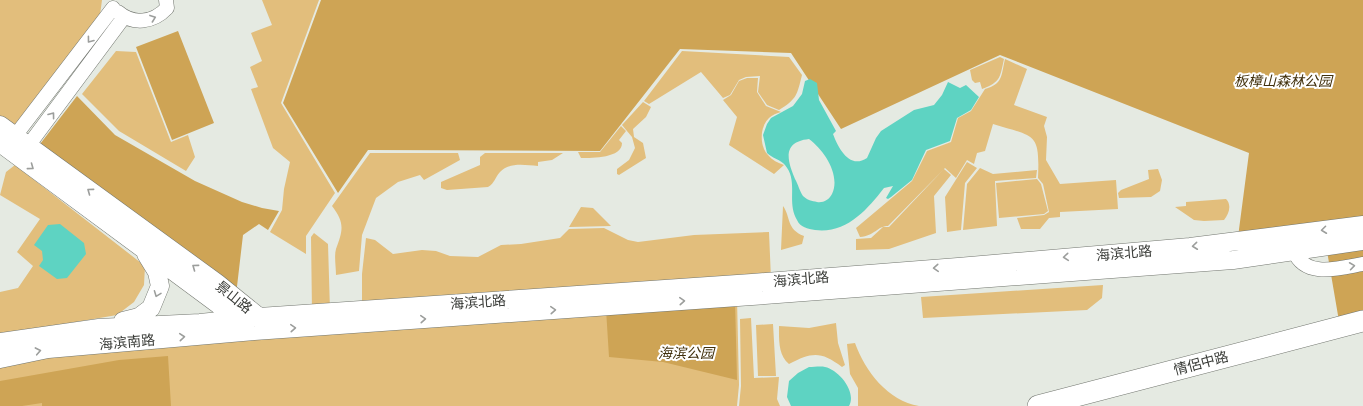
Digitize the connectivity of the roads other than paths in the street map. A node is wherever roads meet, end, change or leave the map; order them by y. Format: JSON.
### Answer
{"nodes":[{"id":1,"x":166,"y":0,"type":"edge"},
{"id":2,"x":116,"y":9,"type":"edge"},
{"id":3,"x":0,"y":125,"type":"edge"},
{"id":4,"x":14,"y":142,"type":"edge"},
{"id":5,"x":1363,"y":225,"type":"edge"},
{"id":6,"x":1363,"y":241,"type":"edge"},
{"id":7,"x":141,"y":247,"type":"junction"},
{"id":8,"x":1294,"y":251,"type":"junction"},
{"id":9,"x":1363,"y":264,"type":"edge"},
{"id":10,"x":239,"y":320,"type":"junction"},
{"id":11,"x":1363,"y":321,"type":"edge"},
{"id":12,"x":257,"y":324,"type":"junction"},
{"id":13,"x":99,"y":328,"type":"junction"},
{"id":14,"x":1363,"y":333,"type":"edge"},
{"id":15,"x":0,"y":342,"type":"edge"},
{"id":16,"x":0,"y":359,"type":"edge"},
{"id":17,"x":1038,"y":406,"type":"edge"},
{"id":18,"x":1091,"y":406,"type":"edge"}],
"edges":[{"from":2,"to":1,"type":"street","one_way":true},
{"from":2,"to":4,"type":"street"},
{"from":3,"to":4,"type":"main road","name":"景山路"},
{"from":4,"to":7,"type":"main road","name":"景山路","one_way":true},
{"from":12,"to":4,"type":"main road","name":"景山路","one_way":true},
{"from":5,"to":12,"type":"main road","name":"海滨北路","one_way":true},
{"from":6,"to":8,"type":"main road","name":"海滨北路"},
{"from":7,"to":10,"type":"main road","name":"景山路"},
{"from":7,"to":13,"type":"main road","one_way":true},
{"from":8,"to":9,"type":"street","one_way":true},
{"from":12,"to":8,"type":"main road","name":"海滨北路","one_way":true},
{"from":10,"to":12,"type":"main road","name":"景山路"},
{"from":10,"to":13,"type":"main road","name":"海滨南路"},
{"from":11,"to":17,"type":"highway","name":"情侶中路"},
{"from":16,"to":12,"type":"main road","name":"海滨南路","one_way":true},
{"from":13,"to":15,"type":"main road","name":"海滨南路"},
{"from":14,"to":18,"type":"highway","name":"情侶中路"}]}
